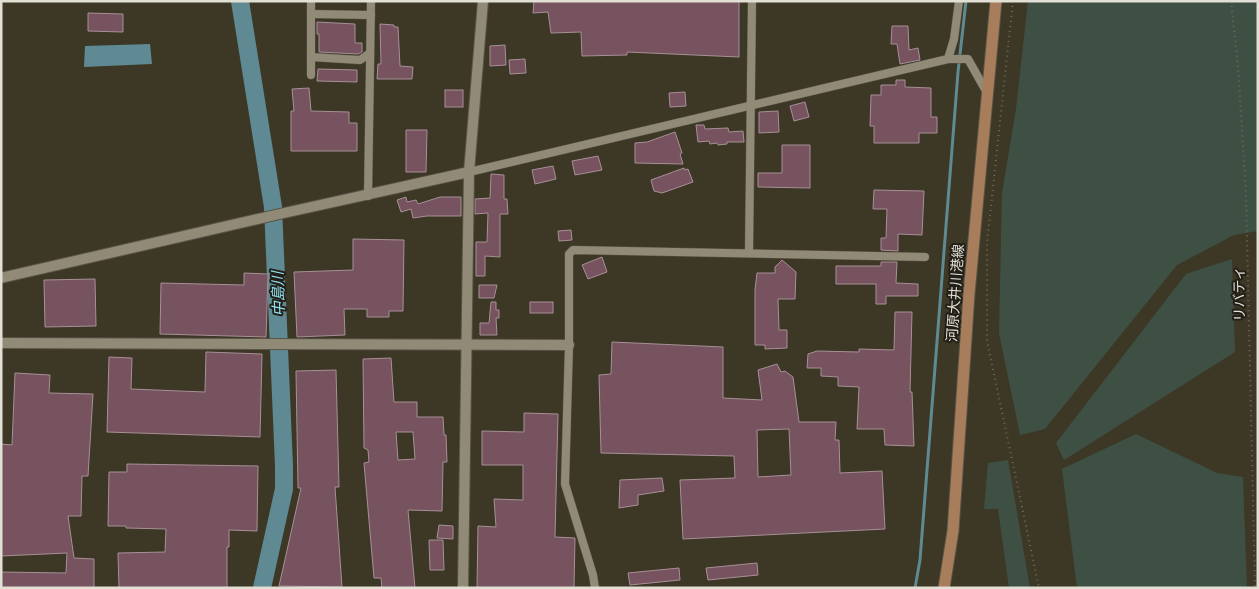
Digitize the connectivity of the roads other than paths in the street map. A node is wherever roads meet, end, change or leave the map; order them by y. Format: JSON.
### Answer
{"nodes":[{"id":1,"x":311,"y":1,"type":"edge"},
{"id":2,"x":371,"y":1,"type":"edge"},
{"id":3,"x":483,"y":1,"type":"edge"},
{"id":4,"x":752,"y":1,"type":"edge"},
{"id":5,"x":959,"y":1,"type":"edge"},
{"id":6,"x":996,"y":1,"type":"edge"},
{"id":7,"x":311,"y":14,"type":"junction"},
{"id":8,"x":371,"y":15,"type":"junction"},
{"id":9,"x":370,"y":53,"type":"junction"},
{"id":10,"x":311,"y":56,"type":"junction"},
{"id":11,"x":950,"y":59,"type":"junction"},
{"id":12,"x":311,"y":75,"type":"dead end"},
{"id":13,"x":986,"y":91,"type":"junction"},
{"id":14,"x":750,"y":106,"type":"junction"},
{"id":15,"x":470,"y":172,"type":"junction"},
{"id":16,"x":368,"y":196,"type":"junction"},
{"id":17,"x":749,"y":252,"type":"junction"},
{"id":18,"x":925,"y":256,"type":"dead end"},
{"id":19,"x":1,"y":278,"type":"edge"},
{"id":20,"x":1,"y":343,"type":"edge"},
{"id":21,"x":466,"y":345,"type":"junction"},
{"id":22,"x":569,"y":345,"type":"junction"},
{"id":23,"x":463,"y":588,"type":"edge"},
{"id":24,"x":595,"y":588,"type":"edge"},
{"id":25,"x":944,"y":588,"type":"edge"}],
"edges":[{"from":1,"to":7,"type":"street"},
{"from":2,"to":8,"type":"street"},
{"from":3,"to":15,"type":"street"},
{"from":4,"to":14,"type":"street"},
{"from":5,"to":11,"type":"street"},
{"from":6,"to":13,"type":"main road","name":"河原大井川港線"},
{"from":7,"to":8,"type":"street"},
{"from":7,"to":10,"type":"street"},
{"from":8,"to":9,"type":"street"},
{"from":9,"to":10,"type":"street"},
{"from":9,"to":16,"type":"street"},
{"from":10,"to":12,"type":"street"},
{"from":11,"to":13,"type":"street"},
{"from":11,"to":14,"type":"street"},
{"from":13,"to":25,"type":"main road","name":"河原大井川港線"},
{"from":14,"to":15,"type":"street"},
{"from":14,"to":17,"type":"street"},
{"from":15,"to":16,"type":"street"},
{"from":15,"to":21,"type":"street"},
{"from":16,"to":19,"type":"street"},
{"from":17,"to":18,"type":"street"},
{"from":17,"to":22,"type":"street"},
{"from":20,"to":21,"type":"street"},
{"from":21,"to":22,"type":"street"},
{"from":21,"to":23,"type":"street"},
{"from":22,"to":24,"type":"street"}]}
